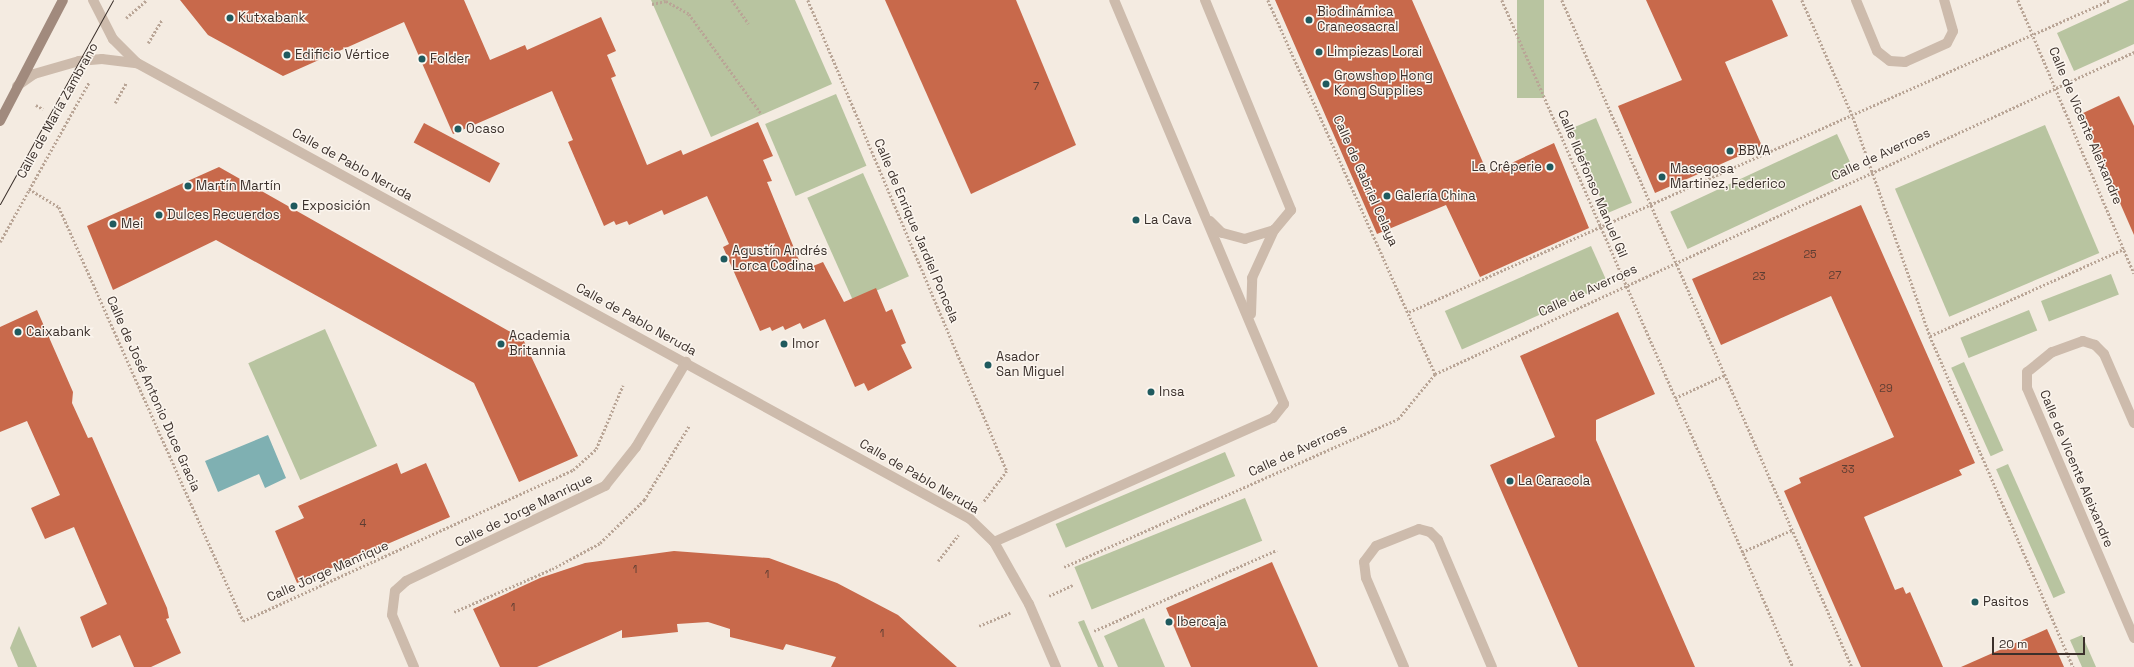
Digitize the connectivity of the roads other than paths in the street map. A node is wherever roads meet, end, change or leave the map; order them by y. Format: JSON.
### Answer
{"nodes":[{"id":1,"x":63,"y":0,"type":"edge"},
{"id":2,"x":93,"y":0,"type":"edge"},
{"id":3,"x":1114,"y":0,"type":"edge"},
{"id":4,"x":1205,"y":0,"type":"edge"},
{"id":5,"x":1856,"y":0,"type":"edge"},
{"id":6,"x":1944,"y":0,"type":"edge"},
{"id":7,"x":137,"y":63,"type":"junction"},
{"id":8,"x":17,"y":86,"type":"junction"},
{"id":9,"x":0,"y":121,"type":"edge"},
{"id":10,"x":1206,"y":216,"type":"junction"},
{"id":11,"x":1274,"y":230,"type":"junction"},
{"id":12,"x":1251,"y":320,"type":"junction"},
{"id":13,"x":686,"y":362,"type":"junction"},
{"id":14,"x":2134,"y":423,"type":"edge"},
{"id":15,"x":994,"y":542,"type":"junction"},
{"id":16,"x":2134,"y":638,"type":"edge"},
{"id":17,"x":414,"y":667,"type":"edge"},
{"id":18,"x":1056,"y":667,"type":"edge"},
{"id":19,"x":1404,"y":667,"type":"edge"},
{"id":20,"x":1492,"y":667,"type":"edge"}],
"edges":[{"from":1,"to":8,"type":"main road"},
{"from":2,"to":7,"type":"street"},
{"from":3,"to":10,"type":"street"},
{"from":4,"to":11,"type":"street"},
{"from":5,"to":6,"type":"street"},
{"from":7,"to":8,"type":"street"},
{"from":7,"to":13,"type":"street","name":"Calle de Pablo Neruda"},
{"from":8,"to":9,"type":"main road"},
{"from":10,"to":11,"type":"street"},
{"from":10,"to":12,"type":"street"},
{"from":11,"to":12,"type":"street"},
{"from":12,"to":15,"type":"street"},
{"from":13,"to":15,"type":"street","name":"Calle de Pablo Neruda"},
{"from":13,"to":17,"type":"street","name":"Calle de Jorge Manrique"},
{"from":14,"to":16,"type":"street","name":"Calle de Vicente Aleixandre"},
{"from":15,"to":18,"type":"street","name":"Calle de Pablo Neruda"},
{"from":19,"to":20,"type":"street"}]}
